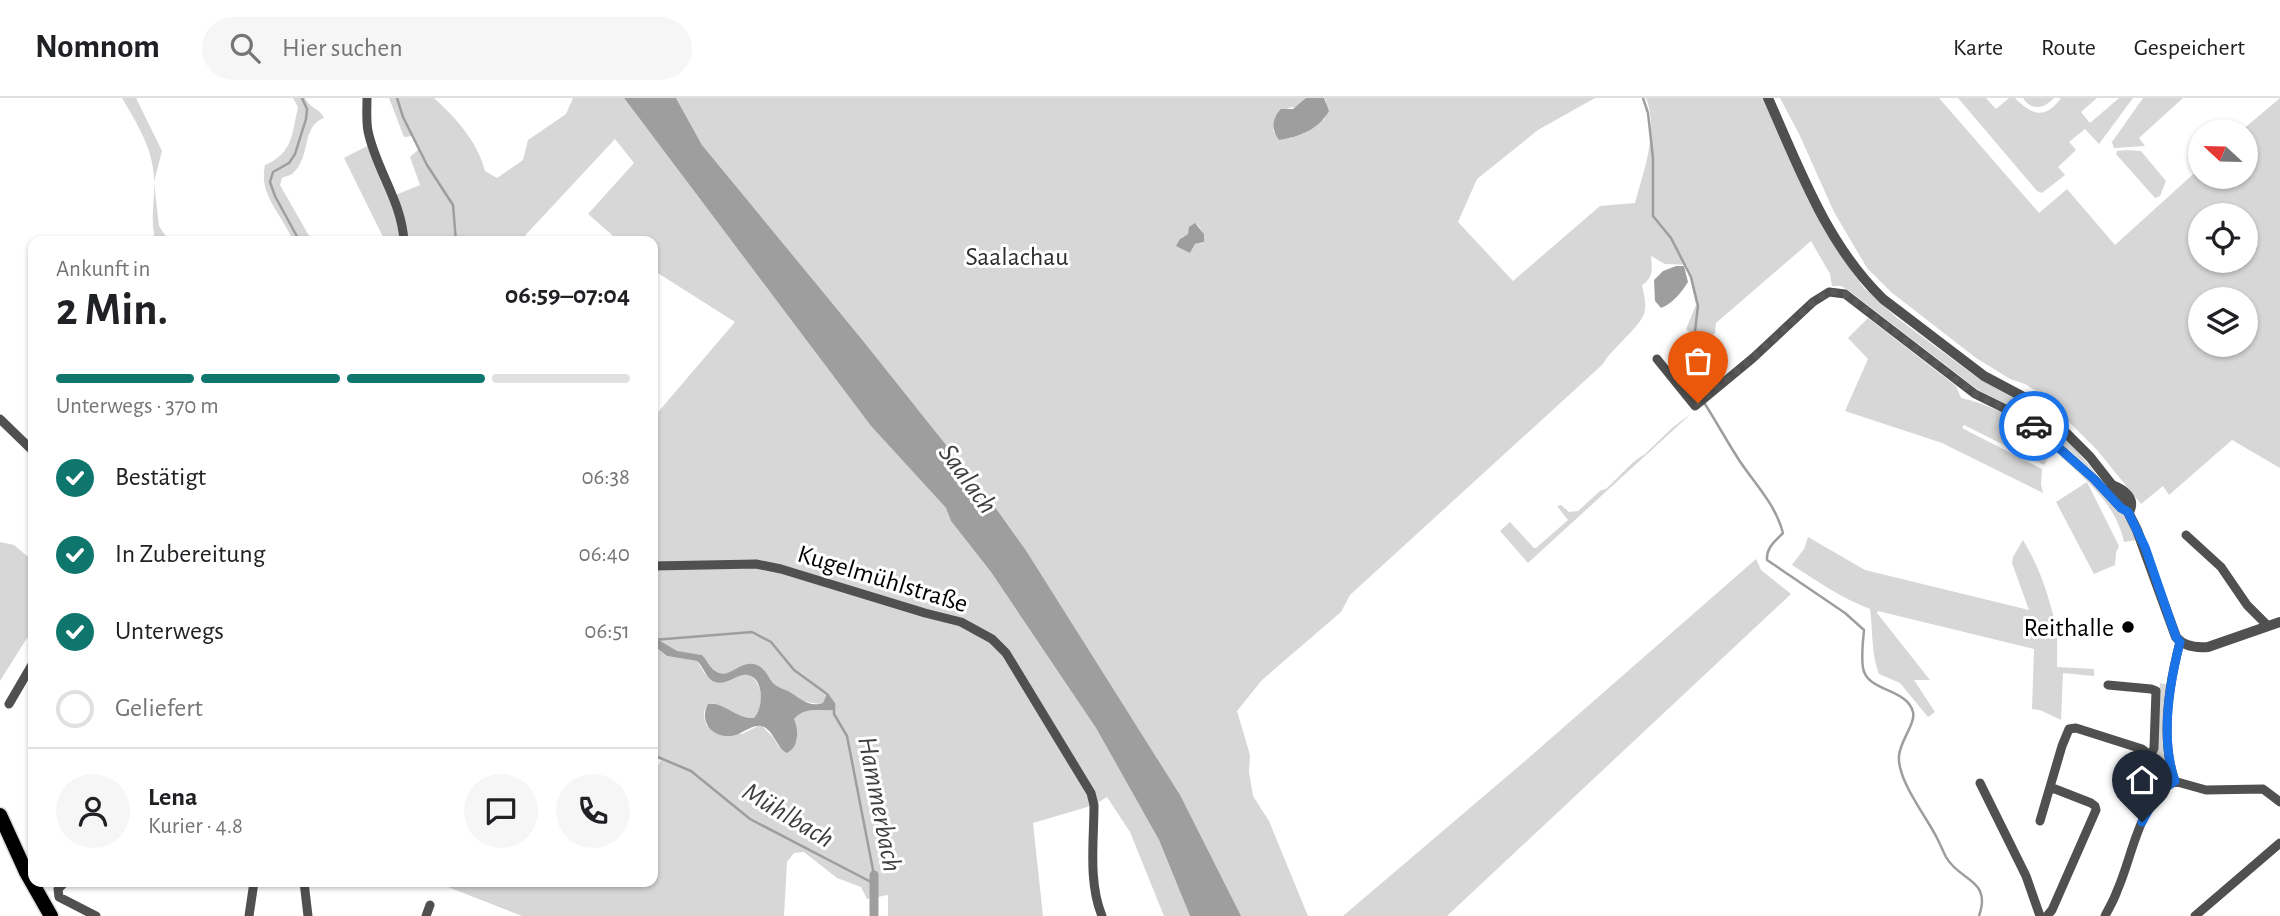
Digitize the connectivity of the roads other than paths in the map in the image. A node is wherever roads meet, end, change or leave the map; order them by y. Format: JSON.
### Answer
{"nodes":[{"id":1,"x":367,"y":98,"type":"edge"},
{"id":2,"x":1768,"y":98,"type":"edge"},
{"id":3,"x":403,"y":236,"type":"edge"},
{"id":4,"x":1657,"y":359,"type":"dead end"},
{"id":5,"x":0,"y":419,"type":"edge"},
{"id":6,"x":28,"y":446,"type":"edge"},
{"id":7,"x":2128,"y":512,"type":"junction"},
{"id":8,"x":2186,"y":535,"type":"dead end"},
{"id":9,"x":658,"y":566,"type":"edge"},
{"id":10,"x":2280,"y":622,"type":"edge"},
{"id":11,"x":2267,"y":625,"type":"junction"},
{"id":12,"x":2180,"y":642,"type":"junction"},
{"id":13,"x":28,"y":672,"type":"edge"},
{"id":14,"x":2108,"y":685,"type":"dead end"},
{"id":15,"x":9,"y":704,"type":"dead end"},
{"id":16,"x":2151,"y":756,"type":"junction"},
{"id":17,"x":2175,"y":781,"type":"junction"},
{"id":18,"x":1980,"y":783,"type":"dead end"},
{"id":19,"x":2050,"y":787,"type":"junction"},
{"id":20,"x":2280,"y":802,"type":"edge"},
{"id":21,"x":0,"y":815,"type":"edge"},
{"id":22,"x":2040,"y":821,"type":"dead end"},
{"id":23,"x":2280,"y":843,"type":"edge"},
{"id":24,"x":28,"y":876,"type":"edge"},
{"id":25,"x":34,"y":887,"type":"edge"},
{"id":26,"x":60,"y":887,"type":"edge"},
{"id":27,"x":253,"y":887,"type":"edge"},
{"id":28,"x":305,"y":887,"type":"edge"},
{"id":29,"x":430,"y":905,"type":"dead end"},
{"id":30,"x":48,"y":915,"type":"edge"},
{"id":31,"x":96,"y":916,"type":"edge"},
{"id":32,"x":249,"y":916,"type":"edge"},
{"id":33,"x":308,"y":916,"type":"edge"},
{"id":34,"x":426,"y":916,"type":"edge"},
{"id":35,"x":1102,"y":916,"type":"edge"},
{"id":36,"x":2040,"y":916,"type":"edge"},
{"id":37,"x":2047,"y":916,"type":"edge"},
{"id":38,"x":2105,"y":916,"type":"edge"},
{"id":39,"x":2195,"y":916,"type":"edge"}],
"edges":[{"from":1,"to":3,"type":"street"},
{"from":2,"to":7,"type":"street"},
{"from":4,"to":7,"type":"street"},
{"from":5,"to":6,"type":"street"},
{"from":7,"to":12,"type":"street"},
{"from":8,"to":11,"type":"street"},
{"from":9,"to":35,"type":"street","name":"Kugelmühlstraße"},
{"from":10,"to":11,"type":"street"},
{"from":11,"to":12,"type":"street"},
{"from":12,"to":17,"type":"street"},
{"from":13,"to":15,"type":"street"},
{"from":14,"to":16,"type":"street"},
{"from":16,"to":17,"type":"street"},
{"from":16,"to":19,"type":"street"},
{"from":17,"to":20,"type":"street"},
{"from":17,"to":38,"type":"street"},
{"from":18,"to":36,"type":"street"},
{"from":19,"to":22,"type":"street"},
{"from":19,"to":37,"type":"street"},
{"from":21,"to":24,"type":"main road"},
{"from":23,"to":39,"type":"street"},
{"from":25,"to":30,"type":"main road"},
{"from":26,"to":31,"type":"street"},
{"from":27,"to":32,"type":"street"},
{"from":28,"to":33,"type":"street"},
{"from":29,"to":34,"type":"street"}]}
